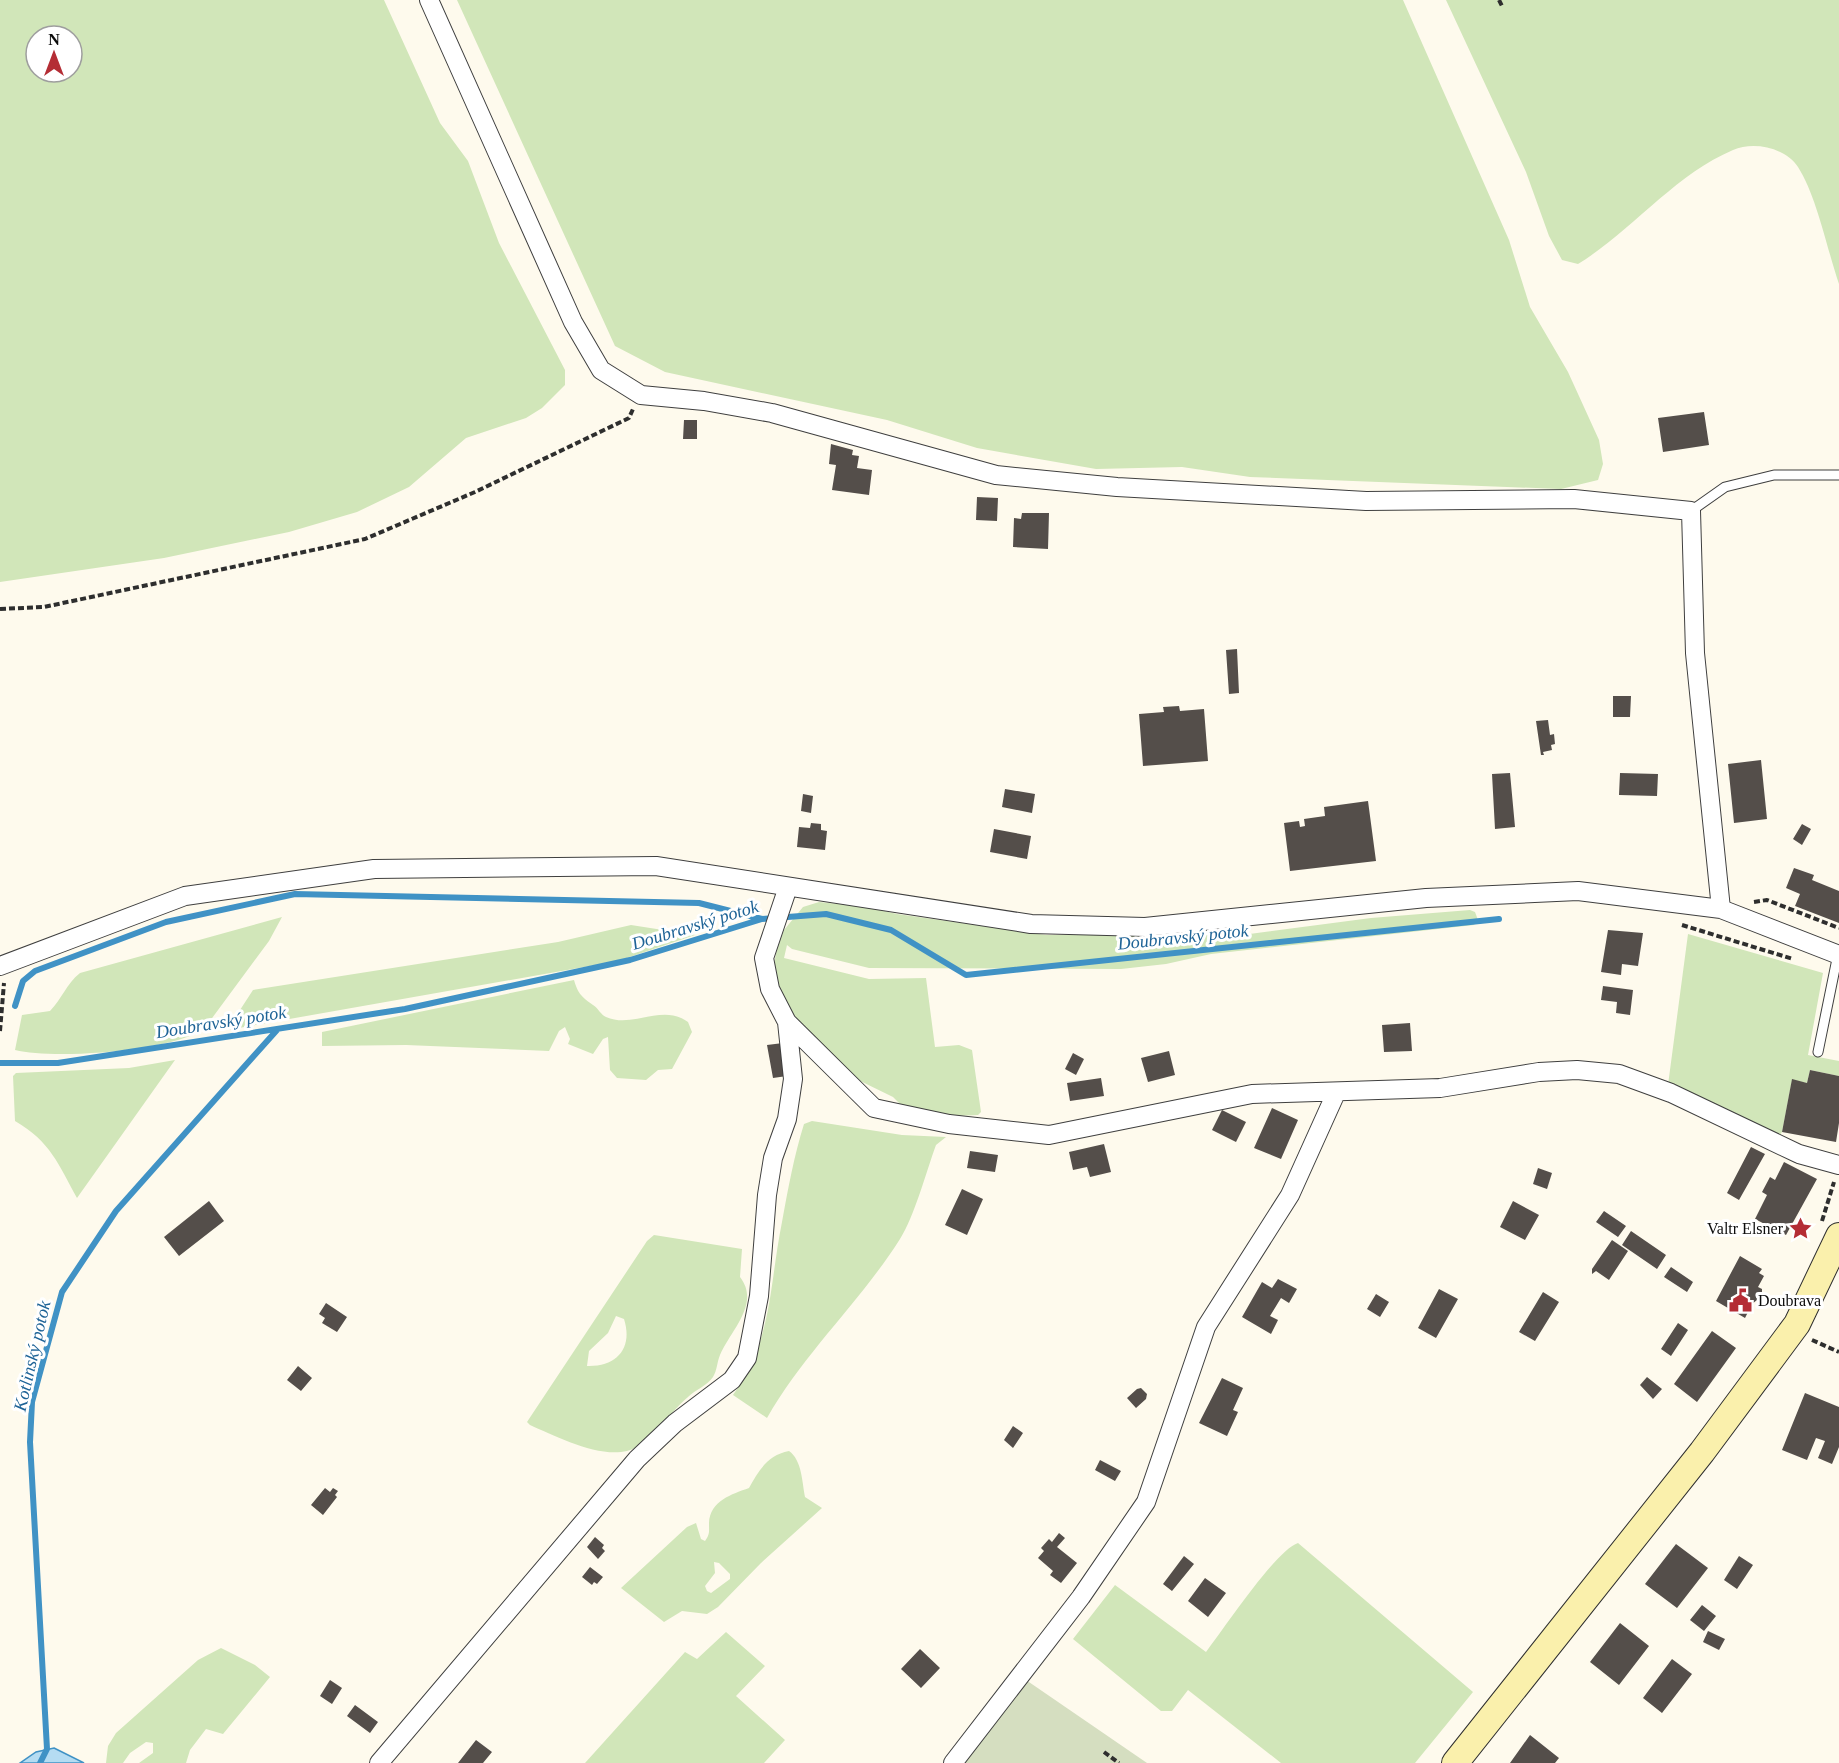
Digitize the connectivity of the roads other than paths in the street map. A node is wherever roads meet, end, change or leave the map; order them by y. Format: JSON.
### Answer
{"nodes":[{"id":1,"x":429,"y":0,"type":"edge"},
{"id":2,"x":1839,"y":475,"type":"edge"},
{"id":3,"x":1691,"y":512,"type":"junction"},
{"id":4,"x":788,"y":887,"type":"junction"},
{"id":5,"x":1721,"y":909,"type":"junction"},
{"id":6,"x":1839,"y":954,"type":"edge"},
{"id":7,"x":3,"y":966,"type":"edge"},
{"id":8,"x":787,"y":1022,"type":"junction"},
{"id":9,"x":1818,"y":1052,"type":"dead end"},
{"id":10,"x":1336,"y":1093,"type":"junction"},
{"id":11,"x":1839,"y":1165,"type":"edge"},
{"id":12,"x":1839,"y":1236,"type":"edge"},
{"id":13,"x":379,"y":1763,"type":"edge"},
{"id":14,"x":953,"y":1763,"type":"edge"},
{"id":15,"x":1455,"y":1763,"type":"edge"}],
"edges":[{"from":1,"to":3,"type":"street"},
{"from":2,"to":3,"type":"lane"},
{"from":3,"to":5,"type":"street"},
{"from":4,"to":5,"type":"street"},
{"from":4,"to":7,"type":"street"},
{"from":4,"to":8,"type":"street"},
{"from":5,"to":6,"type":"street"},
{"from":6,"to":9,"type":"lane"},
{"from":8,"to":10,"type":"street"},
{"from":8,"to":13,"type":"street"},
{"from":10,"to":11,"type":"street"},
{"from":10,"to":14,"type":"street"},
{"from":12,"to":15,"type":"street"}]}
